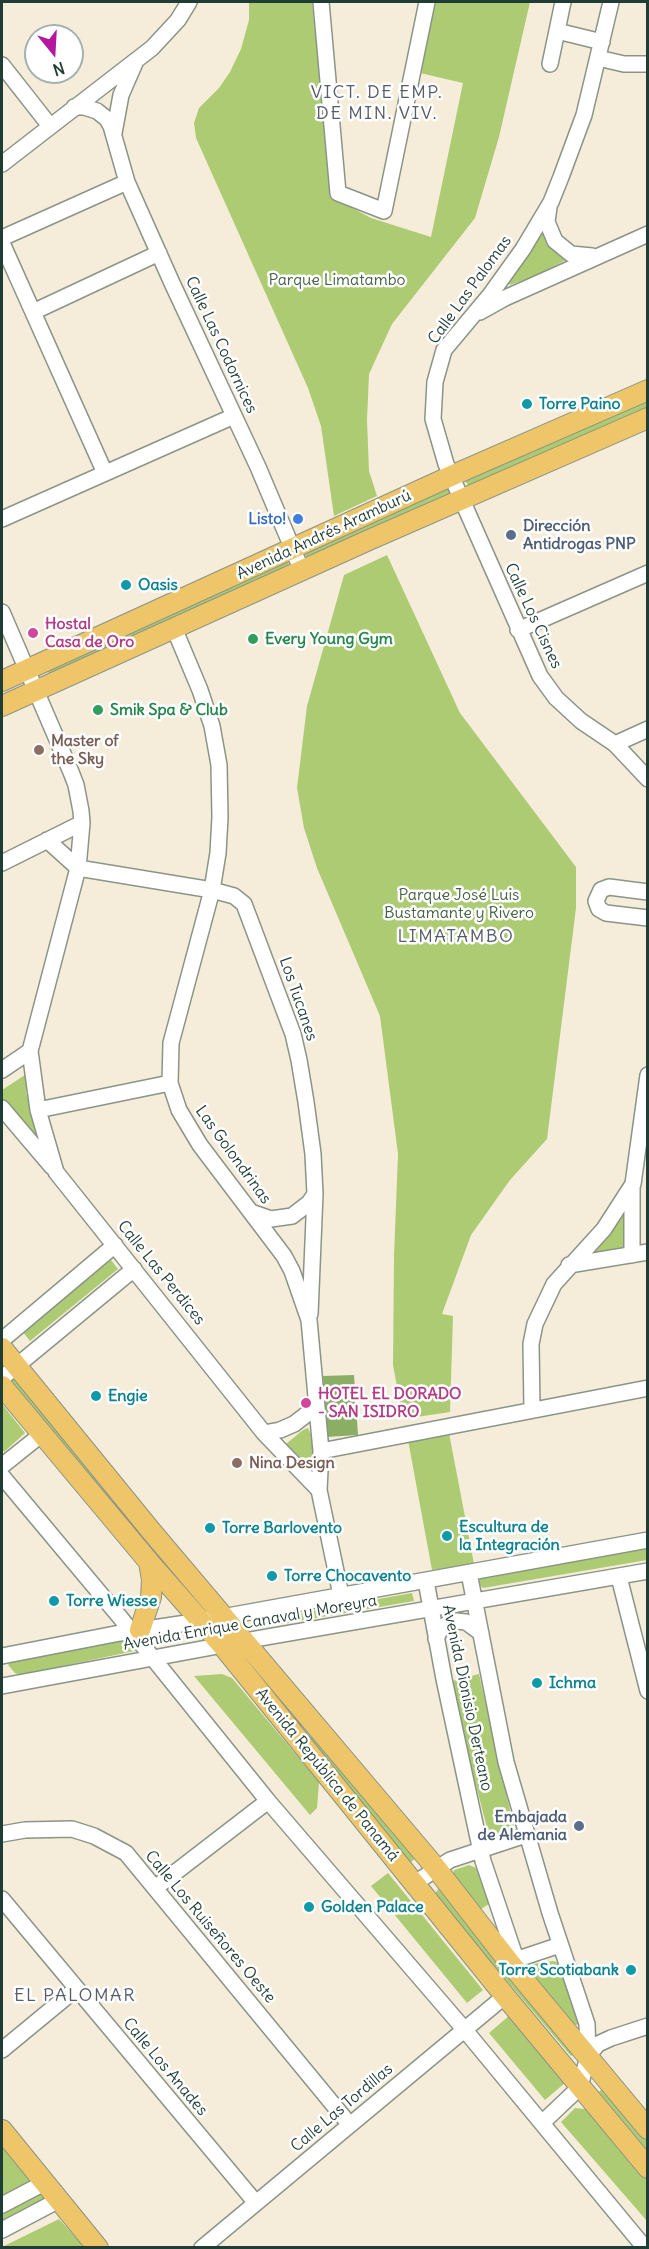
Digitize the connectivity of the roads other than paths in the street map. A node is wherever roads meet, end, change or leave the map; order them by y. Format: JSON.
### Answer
{"nodes":[{"id":1,"x":189,"y":2,"type":"edge"},
{"id":2,"x":321,"y":2,"type":"edge"},
{"id":3,"x":427,"y":2,"type":"edge"},
{"id":4,"x":563,"y":2,"type":"edge"},
{"id":5,"x":611,"y":2,"type":"edge"},
{"id":6,"x":557,"y":31,"type":"junction"},
{"id":7,"x":602,"y":42,"type":"junction"},
{"id":8,"x":598,"y":58,"type":"junction"},
{"id":9,"x":136,"y":60,"type":"junction"},
{"id":10,"x":2,"y":64,"type":"edge"},
{"id":11,"x":550,"y":64,"type":"dead end"},
{"id":12,"x":648,"y":64,"type":"edge"},
{"id":13,"x":74,"y":107,"type":"junction"},
{"id":14,"x":50,"y":126,"type":"junction"},
{"id":15,"x":114,"y":133,"type":"junction"},
{"id":16,"x":2,"y":164,"type":"edge"},
{"id":17,"x":127,"y":182,"type":"junction"},
{"id":18,"x":551,"y":201,"type":"junction"},
{"id":19,"x":648,"y":234,"type":"edge"},
{"id":20,"x":2,"y":238,"type":"edge"},
{"id":21,"x":2,"y":243,"type":"edge"},
{"id":22,"x":159,"y":253,"type":"junction"},
{"id":23,"x":602,"y":254,"type":"junction"},
{"id":24,"x":33,"y":312,"type":"junction"},
{"id":25,"x":470,"y":318,"type":"junction"},
{"id":26,"x":648,"y":390,"type":"edge"},
{"id":27,"x":234,"y":416,"type":"junction"},
{"id":28,"x":648,"y":418,"type":"edge"},
{"id":29,"x":105,"y":473,"type":"junction"},
{"id":30,"x":451,"y":476,"type":"junction"},
{"id":31,"x":462,"y":501,"type":"junction"},
{"id":32,"x":2,"y":519,"type":"edge"},
{"id":33,"x":293,"y":549,"type":"junction"},
{"id":34,"x":302,"y":571,"type":"junction"},
{"id":35,"x":648,"y":573,"type":"edge"},
{"id":36,"x":2,"y":612,"type":"edge"},
{"id":37,"x":174,"y":628,"type":"junction"},
{"id":38,"x":518,"y":630,"type":"junction"},
{"id":39,"x":27,"y":670,"type":"junction"},
{"id":40,"x":2,"y":681,"type":"edge"},
{"id":41,"x":36,"y":690,"type":"junction"},
{"id":42,"x":2,"y":706,"type":"edge"},
{"id":43,"x":648,"y":729,"type":"edge"},
{"id":44,"x":615,"y":744,"type":"junction"},
{"id":45,"x":648,"y":779,"type":"edge"},
{"id":46,"x":82,"y":823,"type":"junction"},
{"id":47,"x":47,"y":840,"type":"junction"},
{"id":48,"x":2,"y":863,"type":"edge"},
{"id":49,"x":78,"y":868,"type":"junction"},
{"id":50,"x":212,"y":890,"type":"junction"},
{"id":51,"x":648,"y":892,"type":"edge"},
{"id":52,"x":648,"y":918,"type":"edge"},
{"id":53,"x":30,"y":1051,"type":"junction"},
{"id":54,"x":2,"y":1070,"type":"edge"},
{"id":55,"x":648,"y":1075,"type":"edge"},
{"id":56,"x":170,"y":1083,"type":"junction"},
{"id":57,"x":2,"y":1108,"type":"edge"},
{"id":58,"x":38,"y":1110,"type":"junction"},
{"id":59,"x":56,"y":1172,"type":"junction"},
{"id":60,"x":633,"y":1184,"type":"junction"},
{"id":61,"x":315,"y":1194,"type":"junction"},
{"id":62,"x":251,"y":1212,"type":"junction"},
{"id":63,"x":115,"y":1245,"type":"junction"},
{"id":64,"x":648,"y":1252,"type":"edge"},
{"id":65,"x":632,"y":1255,"type":"junction"},
{"id":66,"x":569,"y":1265,"type":"junction"},
{"id":67,"x":134,"y":1269,"type":"junction"},
{"id":68,"x":309,"y":1320,"type":"junction"},
{"id":69,"x":2,"y":1340,"type":"edge"},
{"id":70,"x":2,"y":1348,"type":"edge"},
{"id":71,"x":9,"y":1372,"type":"edge"},
{"id":72,"x":2,"y":1386,"type":"edge"},
{"id":73,"x":648,"y":1388,"type":"edge"},
{"id":74,"x":316,"y":1402,"type":"junction"},
{"id":75,"x":532,"y":1409,"type":"junction"},
{"id":76,"x":264,"y":1433,"type":"junction"},
{"id":77,"x":42,"y":1434,"type":"junction"},
{"id":78,"x":321,"y":1451,"type":"junction"},
{"id":79,"x":2,"y":1466,"type":"edge"},
{"id":80,"x":2,"y":1476,"type":"edge"},
{"id":81,"x":319,"y":1490,"type":"junction"},
{"id":82,"x":648,"y":1540,"type":"edge"},
{"id":83,"x":149,"y":1562,"type":"junction"},
{"id":84,"x":648,"y":1572,"type":"edge"},
{"id":85,"x":469,"y":1573,"type":"junction"},
{"id":86,"x":619,"y":1577,"type":"junction"},
{"id":87,"x":426,"y":1581,"type":"junction"},
{"id":88,"x":341,"y":1595,"type":"junction"},
{"id":89,"x":474,"y":1601,"type":"junction"},
{"id":90,"x":431,"y":1609,"type":"junction"},
{"id":91,"x":223,"y":1617,"type":"junction"},
{"id":92,"x":200,"y":1621,"type":"junction"},
{"id":93,"x":135,"y":1631,"type":"junction"},
{"id":94,"x":481,"y":1633,"type":"junction"},
{"id":95,"x":436,"y":1639,"type":"junction"},
{"id":96,"x":244,"y":1641,"type":"junction"},
{"id":97,"x":222,"y":1645,"type":"junction"},
{"id":98,"x":2,"y":1656,"type":"edge"},
{"id":99,"x":154,"y":1659,"type":"junction"},
{"id":100,"x":2,"y":1686,"type":"edge"},
{"id":101,"x":648,"y":1691,"type":"edge"},
{"id":102,"x":268,"y":1800,"type":"junction"},
{"id":103,"x":2,"y":1834,"type":"edge"},
{"id":104,"x":526,"y":1835,"type":"junction"},
{"id":105,"x":481,"y":1849,"type":"junction"},
{"id":106,"x":436,"y":1868,"type":"junction"},
{"id":107,"x":415,"y":1883,"type":"junction"},
{"id":108,"x":155,"y":1888,"type":"junction"},
{"id":109,"x":2,"y":1899,"type":"edge"},
{"id":110,"x":560,"y":1945,"type":"junction"},
{"id":111,"x":513,"y":1960,"type":"junction"},
{"id":112,"x":76,"y":1989,"type":"junction"},
{"id":113,"x":505,"y":1996,"type":"junction"},
{"id":114,"x":648,"y":2026,"type":"edge"},
{"id":115,"x":464,"y":2030,"type":"junction"},
{"id":116,"x":2,"y":2050,"type":"edge"},
{"id":117,"x":588,"y":2056,"type":"junction"},
{"id":118,"x":580,"y":2087,"type":"junction"},
{"id":119,"x":542,"y":2123,"type":"junction"},
{"id":120,"x":350,"y":2125,"type":"junction"},
{"id":121,"x":648,"y":2129,"type":"edge"},
{"id":122,"x":2,"y":2130,"type":"edge"},
{"id":123,"x":648,"y":2168,"type":"edge"},
{"id":124,"x":45,"y":2183,"type":"junction"},
{"id":125,"x":59,"y":2200,"type":"junction"},
{"id":126,"x":256,"y":2203,"type":"junction"},
{"id":127,"x":2,"y":2205,"type":"edge"},
{"id":128,"x":2,"y":2230,"type":"edge"},
{"id":129,"x":98,"y":2247,"type":"edge"},
{"id":130,"x":202,"y":2247,"type":"edge"},
{"id":131,"x":645,"y":2247,"type":"edge"}],
"edges":[{"from":1,"to":9,"type":"street"},
{"from":2,"to":3,"type":"street"},
{"from":4,"to":6,"type":"street"},
{"from":5,"to":7,"type":"street","name":"Calle Las Palomas"},
{"from":6,"to":7,"type":"street"},
{"from":6,"to":11,"type":"street"},
{"from":7,"to":8,"type":"street","name":"Calle Las Palomas"},
{"from":8,"to":12,"type":"street"},
{"from":8,"to":18,"type":"street","name":"Calle Las Palomas"},
{"from":9,"to":13,"type":"street"},
{"from":9,"to":15,"type":"street","name":"Calle Las Codornices"},
{"from":10,"to":14,"type":"street"},
{"from":13,"to":14,"type":"street"},
{"from":13,"to":15,"type":"street","name":"Calle Las Codornices"},
{"from":14,"to":16,"type":"street"},
{"from":15,"to":17,"type":"street","name":"Calle Las Codornices"},
{"from":17,"to":20,"type":"street"},
{"from":17,"to":22,"type":"street","name":"Calle Las Codornices"},
{"from":18,"to":23,"type":"street"},
{"from":18,"to":25,"type":"street","name":"Calle Las Palomas"},
{"from":19,"to":23,"type":"street"},
{"from":21,"to":24,"type":"street"},
{"from":22,"to":24,"type":"street"},
{"from":22,"to":27,"type":"street","name":"Calle Las Codornices"},
{"from":23,"to":25,"type":"street"},
{"from":24,"to":29,"type":"street"},
{"from":25,"to":30,"type":"street","name":"Calle Las Palomas"},
{"from":26,"to":30,"type":"main road","name":"Avenida Andrés Aramburú"},
{"from":27,"to":29,"type":"street"},
{"from":27,"to":33,"type":"street","name":"Calle Las Codornices"},
{"from":28,"to":31,"type":"main road","name":"Avenida Andrés Aramburú"},
{"from":29,"to":32,"type":"street"},
{"from":30,"to":31,"type":"street","name":"Calle Las Palomas"},
{"from":30,"to":33,"type":"main road","name":"Avenida Andrés Aramburú"},
{"from":31,"to":34,"type":"main road","name":"Avenida Andrés Aramburú"},
{"from":31,"to":38,"type":"street","name":"Calle Los Cisnes"},
{"from":33,"to":34,"type":"street","name":"Calle Las Codornices"},
{"from":33,"to":39,"type":"main road","name":"Avenida Andrés Aramburú"},
{"from":34,"to":37,"type":"main road","name":"Avenida Andrés Aramburú"},
{"from":35,"to":38,"type":"street"},
{"from":36,"to":39,"type":"street","name":"Calle Las Perdices"},
{"from":37,"to":41,"type":"main road","name":"Avenida Andrés Aramburú"},
{"from":37,"to":50,"type":"street","name":"Las Golondrinas"},
{"from":38,"to":44,"type":"street","name":"Calle Los Cisnes"},
{"from":39,"to":40,"type":"main road","name":"Avenida Andrés Aramburú"},
{"from":39,"to":41,"type":"street","name":"Calle Las Perdices"},
{"from":41,"to":42,"type":"main road","name":"Avenida Andrés Aramburú"},
{"from":41,"to":46,"type":"street","name":"Calle Las Perdices"},
{"from":43,"to":44,"type":"street"},
{"from":44,"to":45,"type":"street","name":"Calle Los Cisnes"},
{"from":46,"to":47,"type":"street"},
{"from":46,"to":49,"type":"street","name":"Calle Las Perdices"},
{"from":47,"to":48,"type":"street"},
{"from":47,"to":49,"type":"street"},
{"from":49,"to":50,"type":"street","name":"Los Tucanes"},
{"from":49,"to":53,"type":"street","name":"Calle Las Perdices"},
{"from":50,"to":56,"type":"street","name":"Las Golondrinas"},
{"from":50,"to":61,"type":"street","name":"Los Tucanes"},
{"from":51,"to":52,"type":"street"},
{"from":53,"to":54,"type":"street"},
{"from":53,"to":58,"type":"street","name":"Calle Las Perdices"},
{"from":55,"to":60,"type":"street"},
{"from":56,"to":58,"type":"street"},
{"from":56,"to":62,"type":"street","name":"Las Golondrinas"},
{"from":57,"to":59,"type":"street"},
{"from":58,"to":59,"type":"street","name":"Calle Las Perdices"},
{"from":59,"to":63,"type":"street","name":"Calle Las Perdices"},
{"from":60,"to":65,"type":"street"},
{"from":60,"to":66,"type":"street"},
{"from":61,"to":62,"type":"street"},
{"from":61,"to":68,"type":"street","name":"Los Tucanes"},
{"from":62,"to":68,"type":"street","name":"Las Golondrinas"},
{"from":63,"to":67,"type":"street","name":"Calle Las Perdices"},
{"from":63,"to":69,"type":"street"},
{"from":64,"to":65,"type":"street"},
{"from":65,"to":66,"type":"street"},
{"from":66,"to":75,"type":"street"},
{"from":67,"to":71,"type":"street"},
{"from":67,"to":76,"type":"street","name":"Calle Las Perdices"},
{"from":68,"to":74,"type":"street","name":"Las Golondrinas"},
{"from":70,"to":71,"type":"main road","name":"Avenida República de Panamá"},
{"from":71,"to":91,"type":"main road","name":"Avenida República de Panamá"},
{"from":72,"to":77,"type":"main road","name":"Avenida República de Panamá"},
{"from":73,"to":75,"type":"street"},
{"from":74,"to":76,"type":"street"},
{"from":74,"to":78,"type":"street","name":"Las Golondrinas"},
{"from":75,"to":78,"type":"street"},
{"from":76,"to":81,"type":"street","name":"Calle Las Perdices"},
{"from":77,"to":79,"type":"street"},
{"from":77,"to":83,"type":"main road","name":"Avenida República de Panamá"},
{"from":78,"to":81,"type":"street","name":"Las Golondrinas"},
{"from":80,"to":93,"type":"street"},
{"from":81,"to":88,"type":"street","name":"Las Golondrinas"},
{"from":82,"to":85,"type":"street","name":"Avenida Enrique Canaval y Moreyra"},
{"from":83,"to":92,"type":"main road","name":"Avenida República de Panamá"},
{"from":83,"to":93,"type":"main road"},
{"from":84,"to":86,"type":"street","name":"Avenida Enrique Canaval y Moreyra"},
{"from":85,"to":87,"type":"street","name":"Avenida Enrique Canaval y Moreyra"},
{"from":85,"to":89,"type":"street","name":"Avenida Dionisio Derteano"},
{"from":86,"to":89,"type":"street","name":"Avenida Enrique Canaval y Moreyra"},
{"from":86,"to":101,"type":"street"},
{"from":87,"to":88,"type":"street","name":"Avenida Enrique Canaval y Moreyra"},
{"from":87,"to":90,"type":"street","name":"Avenida Dionisio Derteano"},
{"from":88,"to":91,"type":"street","name":"Avenida Enrique Canaval y Moreyra"},
{"from":89,"to":90,"type":"street","name":"Avenida Enrique Canaval y Moreyra"},
{"from":89,"to":94,"type":"street","name":"Avenida Dionisio Derteano"},
{"from":90,"to":95,"type":"street","name":"Avenida Dionisio Derteano"},
{"from":90,"to":96,"type":"street","name":"Avenida Enrique Canaval y Moreyra"},
{"from":91,"to":92,"type":"street","name":"Avenida Enrique Canaval y Moreyra"},
{"from":91,"to":96,"type":"main road","name":"Avenida República de Panamá"},
{"from":92,"to":93,"type":"street","name":"Avenida Enrique Canaval y Moreyra"},
{"from":92,"to":97,"type":"main road","name":"Avenida República de Panamá"},
{"from":93,"to":98,"type":"street","name":"Avenida Enrique Canaval y Moreyra"},
{"from":93,"to":99,"type":"street"},
{"from":94,"to":95,"type":"street"},
{"from":94,"to":104,"type":"street","name":"Avenida Dionisio Derteano"},
{"from":95,"to":105,"type":"street","name":"Avenida Dionisio Derteano"},
{"from":96,"to":97,"type":"street","name":"Avenida Enrique Canaval y Moreyra"},
{"from":96,"to":106,"type":"main road","name":"Avenida República de Panamá"},
{"from":97,"to":99,"type":"street","name":"Avenida Enrique Canaval y Moreyra"},
{"from":97,"to":107,"type":"main road","name":"Avenida República de Panamá"},
{"from":99,"to":100,"type":"street","name":"Avenida Enrique Canaval y Moreyra"},
{"from":99,"to":102,"type":"street"},
{"from":102,"to":108,"type":"street"},
{"from":102,"to":115,"type":"street"},
{"from":103,"to":108,"type":"street","name":"Calle Los Ruiseñores Oeste"},
{"from":104,"to":105,"type":"street"},
{"from":104,"to":110,"type":"street","name":"Avenida Dionisio Derteano"},
{"from":105,"to":106,"type":"street"},
{"from":105,"to":111,"type":"street","name":"Avenida Dionisio Derteano"},
{"from":106,"to":107,"type":"street"},
{"from":106,"to":111,"type":"main road","name":"Avenida República de Panamá"},
{"from":107,"to":113,"type":"main road","name":"Avenida República de Panamá"},
{"from":108,"to":120,"type":"street","name":"Calle Los Ruiseñores Oeste"},
{"from":109,"to":112,"type":"street","name":"Calle Los Anades"},
{"from":110,"to":111,"type":"street"},
{"from":110,"to":117,"type":"street","name":"Avenida Dionisio Derteano"},
{"from":111,"to":117,"type":"main road","name":"Avenida República de Panamá"},
{"from":112,"to":116,"type":"street"},
{"from":112,"to":126,"type":"street","name":"Calle Los Anades"},
{"from":113,"to":115,"type":"street","name":"Calle Las Tordillas"},
{"from":113,"to":118,"type":"main road","name":"Avenida República de Panamá"},
{"from":114,"to":117,"type":"street"},
{"from":115,"to":119,"type":"street"},
{"from":115,"to":120,"type":"street","name":"Calle Las Tordillas"},
{"from":117,"to":118,"type":"street","name":"Avenida Dionisio Derteano"},
{"from":117,"to":121,"type":"main road","name":"Avenida República de Panamá"},
{"from":118,"to":119,"type":"street"},
{"from":118,"to":123,"type":"main road","name":"Avenida República de Panamá"},
{"from":119,"to":131,"type":"street"},
{"from":120,"to":126,"type":"street","name":"Calle Las Tordillas"},
{"from":122,"to":124,"type":"main road"},
{"from":124,"to":125,"type":"main road"},
{"from":124,"to":127,"type":"street"},
{"from":125,"to":128,"type":"street"},
{"from":125,"to":129,"type":"main road"},
{"from":126,"to":130,"type":"street","name":"Calle Las Tordillas"}]}
